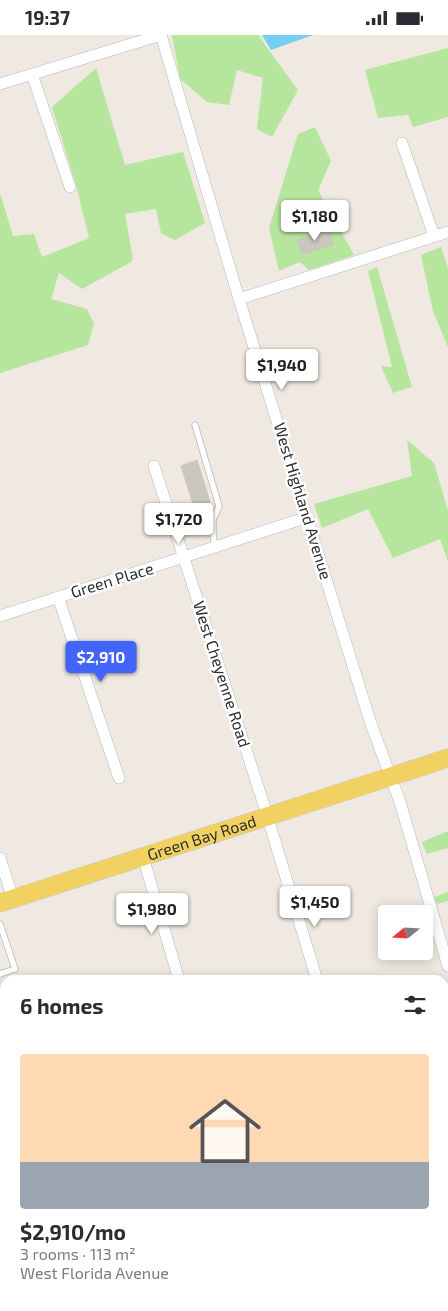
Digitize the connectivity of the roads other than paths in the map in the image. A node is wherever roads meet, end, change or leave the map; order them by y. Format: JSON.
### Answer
{"nodes":[{"id":1,"x":161,"y":35,"type":"edge"},
{"id":2,"x":32,"y":74,"type":"junction"},
{"id":3,"x":0,"y":84,"type":"edge"},
{"id":4,"x":402,"y":143,"type":"dead end"},
{"id":5,"x":70,"y":187,"type":"dead end"},
{"id":6,"x":448,"y":232,"type":"edge"},
{"id":7,"x":434,"y":236,"type":"junction"},
{"id":8,"x":239,"y":299,"type":"junction"},
{"id":9,"x":195,"y":425,"type":"dead end"},
{"id":10,"x":154,"y":466,"type":"dead end"},
{"id":11,"x":308,"y":517,"type":"junction"},
{"id":12,"x":215,"y":547,"type":"junction"},
{"id":13,"x":184,"y":558,"type":"junction"},
{"id":14,"x":58,"y":597,"type":"junction"},
{"id":15,"x":0,"y":616,"type":"edge"},
{"id":16,"x":448,"y":758,"type":"edge"},
{"id":17,"x":392,"y":777,"type":"junction"},
{"id":18,"x":119,"y":778,"type":"dead end"},
{"id":19,"x":268,"y":817,"type":"junction"},
{"id":20,"x":143,"y":857,"type":"junction"},
{"id":21,"x":0,"y":858,"type":"edge"},
{"id":22,"x":7,"y":901,"type":"edge"},
{"id":23,"x":0,"y":924,"type":"edge"},
{"id":24,"x":448,"y":966,"type":"edge"},
{"id":25,"x":0,"y":974,"type":"edge"},
{"id":26,"x":178,"y":975,"type":"edge"},
{"id":27,"x":316,"y":975,"type":"edge"}],
"edges":[{"from":1,"to":2,"type":"street"},
{"from":1,"to":8,"type":"street","name":"West Highland Avenue"},
{"from":2,"to":3,"type":"street"},
{"from":2,"to":5,"type":"street"},
{"from":4,"to":7,"type":"street"},
{"from":6,"to":7,"type":"street"},
{"from":7,"to":8,"type":"street"},
{"from":8,"to":11,"type":"street","name":"West Highland Avenue"},
{"from":9,"to":12,"type":"lane"},
{"from":10,"to":13,"type":"street","name":"West Cheyenne Road"},
{"from":11,"to":12,"type":"street","name":"Green Place"},
{"from":11,"to":17,"type":"street","name":"West Highland Avenue"},
{"from":12,"to":13,"type":"street","name":"Green Place"},
{"from":13,"to":14,"type":"street","name":"Green Place"},
{"from":13,"to":19,"type":"street","name":"West Cheyenne Road"},
{"from":14,"to":15,"type":"street","name":"Green Place"},
{"from":14,"to":18,"type":"street"},
{"from":16,"to":17,"type":"main road","name":"Green Bay Road"},
{"from":17,"to":19,"type":"main road","name":"Green Bay Road"},
{"from":17,"to":24,"type":"street","name":"West Highland Avenue"},
{"from":19,"to":20,"type":"main road","name":"Green Bay Road"},
{"from":19,"to":27,"type":"street","name":"West Cheyenne Road"},
{"from":20,"to":22,"type":"main road","name":"Green Bay Road"},
{"from":20,"to":26,"type":"street"},
{"from":21,"to":22,"type":"street"},
{"from":23,"to":25,"type":"lane"}]}
